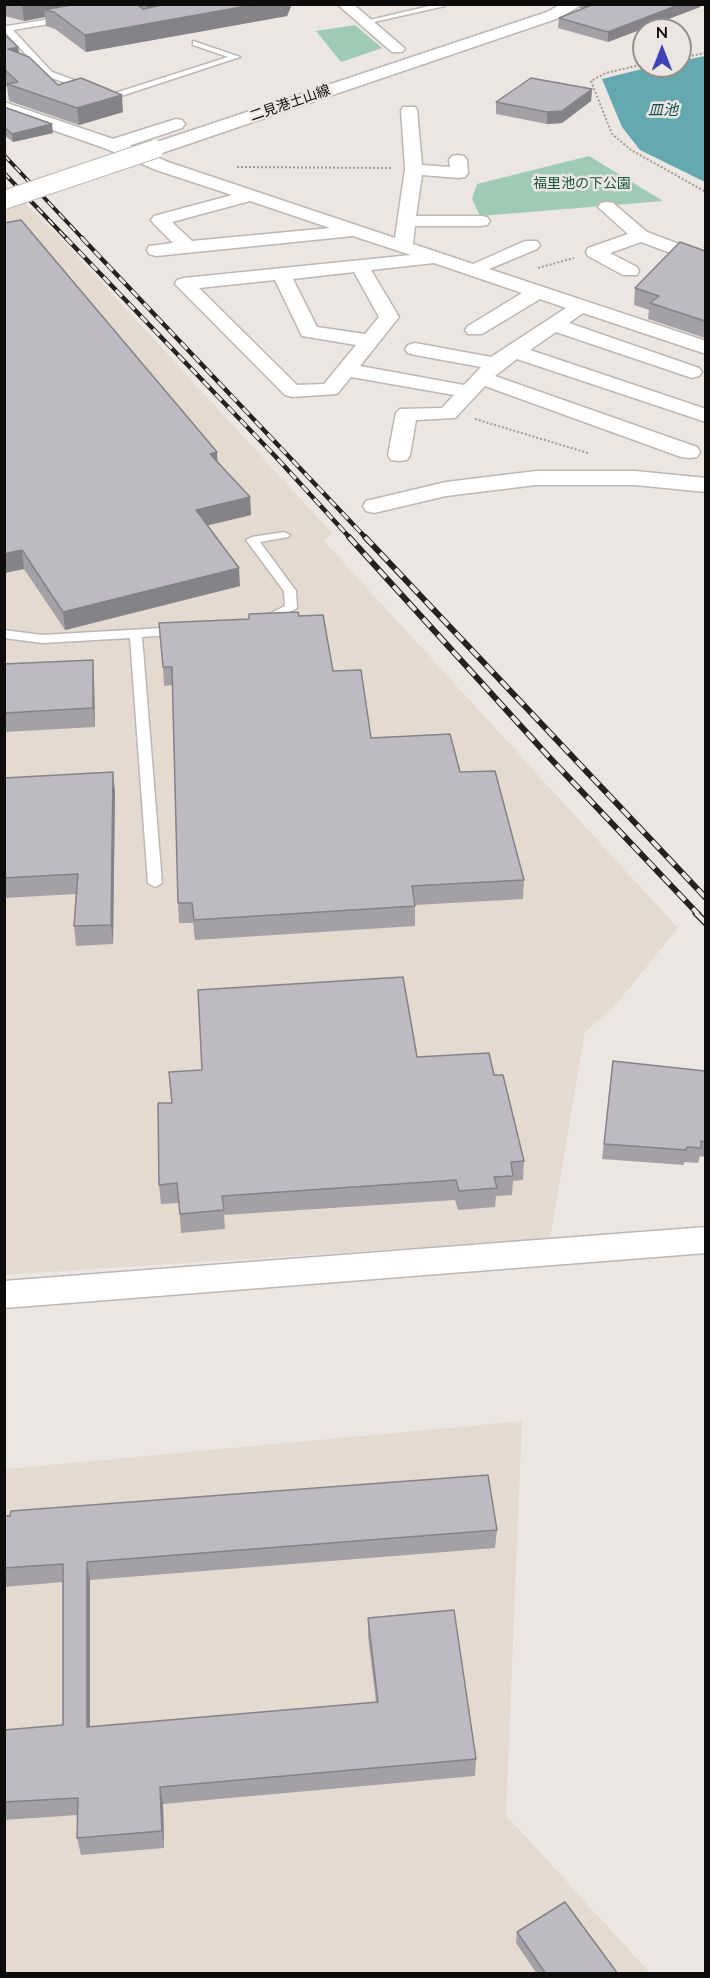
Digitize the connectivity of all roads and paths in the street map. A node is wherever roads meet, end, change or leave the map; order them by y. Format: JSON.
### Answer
{"nodes":[{"id":1,"x":344,"y":4,"type":"edge"},
{"id":2,"x":575,"y":4,"type":"edge"},
{"id":3,"x":441,"y":6,"type":"dead end"},
{"id":4,"x":558,"y":10,"type":"edge"},
{"id":5,"x":524,"y":15,"type":"junction"},
{"id":6,"x":78,"y":16,"type":"edge"},
{"id":7,"x":365,"y":22,"type":"junction"},
{"id":8,"x":6,"y":29,"type":"edge"},
{"id":9,"x":196,"y":42,"type":"edge"},
{"id":10,"x":397,"y":49,"type":"junction"},
{"id":11,"x":375,"y":57,"type":"dead end"},
{"id":12,"x":632,"y":67,"type":"edge"},
{"id":13,"x":4,"y":107,"type":"edge"},
{"id":14,"x":409,"y":110,"type":"dead end"},
{"id":15,"x":189,"y":119,"type":"dead end"},
{"id":16,"x":113,"y":145,"type":"junction"},
{"id":17,"x":148,"y":151,"type":"junction"},
{"id":18,"x":458,"y":160,"type":"dead end"},
{"id":19,"x":414,"y":169,"type":"junction"},
{"id":20,"x":205,"y":179,"type":"junction"},
{"id":21,"x":4,"y":190,"type":"edge"},
{"id":22,"x":705,"y":192,"type":"edge"},
{"id":23,"x":252,"y":195,"type":"junction"},
{"id":24,"x":4,"y":200,"type":"edge"},
{"id":25,"x":607,"y":207,"type":"dead end"},
{"id":26,"x":406,"y":221,"type":"junction"},
{"id":27,"x":482,"y":221,"type":"dead end"},
{"id":28,"x":359,"y":230,"type":"junction"},
{"id":29,"x":642,"y":236,"type":"junction"},
{"id":30,"x":531,"y":245,"type":"dead end"},
{"id":31,"x":403,"y":246,"type":"junction"},
{"id":32,"x":187,"y":247,"type":"junction"},
{"id":33,"x":156,"y":250,"type":"dead end"},
{"id":34,"x":595,"y":252,"type":"junction"},
{"id":35,"x":438,"y":259,"type":"junction"},
{"id":36,"x":705,"y":261,"type":"edge"},
{"id":37,"x":360,"y":267,"type":"junction"},
{"id":38,"x":475,"y":271,"type":"junction"},
{"id":39,"x":630,"y":271,"type":"dead end"},
{"id":40,"x":281,"y":274,"type":"junction"},
{"id":41,"x":499,"y":279,"type":"junction"},
{"id":42,"x":537,"y":292,"type":"junction"},
{"id":43,"x":580,"y":307,"type":"junction"},
{"id":44,"x":554,"y":325,"type":"junction"},
{"id":45,"x":475,"y":330,"type":"dead end"},
{"id":46,"x":369,"y":341,"type":"junction"},
{"id":47,"x":705,"y":348,"type":"edge"},
{"id":48,"x":416,"y":349,"type":"dead end"},
{"id":49,"x":514,"y":351,"type":"junction"},
{"id":50,"x":346,"y":370,"type":"junction"},
{"id":51,"x":692,"y":372,"type":"dead end"},
{"id":52,"x":482,"y":378,"type":"junction"},
{"id":53,"x":447,"y":414,"type":"junction"},
{"id":54,"x":705,"y":416,"type":"edge"},
{"id":55,"x":697,"y":445,"type":"edge"},
{"id":56,"x":399,"y":455,"type":"dead end"},
{"id":57,"x":594,"y":455,"type":"dead end"},
{"id":58,"x":655,"y":479,"type":"junction"},
{"id":59,"x":705,"y":485,"type":"edge"},
{"id":60,"x":374,"y":506,"type":"dead end"},
{"id":61,"x":284,"y":535,"type":"dead end"},
{"id":62,"x":260,"y":624,"type":"edge"},
{"id":63,"x":192,"y":630,"type":"edge"},
{"id":64,"x":4,"y":634,"type":"edge"},
{"id":65,"x":136,"y":634,"type":"junction"},
{"id":66,"x":154,"y":883,"type":"dead end"},
{"id":67,"x":705,"y":1240,"type":"edge"},
{"id":68,"x":4,"y":1295,"type":"edge"}],
"edges":[{"from":1,"to":7,"type":"street"},
{"from":2,"to":4,"type":"main road","name":"二見港土山線"},
{"from":3,"to":7,"type":"lane"},
{"from":4,"to":5,"type":"main road","name":"二見港土山線"},
{"from":4,"to":17,"type":"main road"},
{"from":5,"to":10,"type":"main road"},
{"from":5,"to":17,"type":"main road","name":"二見港土山線"},
{"from":6,"to":8,"type":"lane"},
{"from":7,"to":10,"type":"street"},
{"from":8,"to":9,"type":"lane"},
{"from":10,"to":11,"type":"main road"},
{"from":12,"to":22,"type":"path"},
{"from":13,"to":16,"type":"street"},
{"from":14,"to":19,"type":"street"},
{"from":15,"to":16,"type":"main road"},
{"from":16,"to":17,"type":"street"},
{"from":17,"to":20,"type":"street"},
{"from":17,"to":21,"type":"main road","name":"二見港土山線"},
{"from":17,"to":24,"type":"main road","name":"二見港土山線","bridge":true},
{"from":18,"to":19,"type":"street"},
{"from":19,"to":20,"type":"path"},
{"from":19,"to":26,"type":"street"},
{"from":20,"to":23,"type":"street"},
{"from":23,"to":28,"type":"street"},
{"from":23,"to":32,"type":"street"},
{"from":25,"to":29,"type":"street"},
{"from":26,"to":27,"type":"street"},
{"from":26,"to":31,"type":"street"},
{"from":28,"to":31,"type":"street"},
{"from":28,"to":32,"type":"street"},
{"from":29,"to":34,"type":"street"},
{"from":29,"to":36,"type":"street"},
{"from":30,"to":38,"type":"street"},
{"from":31,"to":35,"type":"street"},
{"from":32,"to":33,"type":"street"},
{"from":34,"to":39,"type":"street"},
{"from":34,"to":41,"type":"path"},
{"from":35,"to":37,"type":"street"},
{"from":35,"to":38,"type":"street"},
{"from":37,"to":40,"type":"street"},
{"from":37,"to":46,"type":"street"},
{"from":38,"to":41,"type":"street"},
{"from":40,"to":46,"type":"street"},
{"from":40,"to":50,"type":"street"},
{"from":41,"to":42,"type":"street"},
{"from":42,"to":43,"type":"street"},
{"from":42,"to":45,"type":"street"},
{"from":43,"to":44,"type":"street"},
{"from":43,"to":47,"type":"street"},
{"from":44,"to":49,"type":"street"},
{"from":44,"to":51,"type":"street"},
{"from":46,"to":50,"type":"street"},
{"from":48,"to":52,"type":"street"},
{"from":49,"to":52,"type":"street"},
{"from":49,"to":54,"type":"street"},
{"from":50,"to":52,"type":"street"},
{"from":52,"to":53,"type":"street"},
{"from":52,"to":55,"type":"street"},
{"from":53,"to":56,"type":"street"},
{"from":53,"to":57,"type":"path"},
{"from":55,"to":58,"type":"street"},
{"from":58,"to":59,"type":"street"},
{"from":58,"to":60,"type":"street"},
{"from":61,"to":62,"type":"lane"},
{"from":63,"to":65,"type":"lane"},
{"from":64,"to":65,"type":"lane"},
{"from":65,"to":66,"type":"lane"},
{"from":67,"to":68,"type":"street"}]}
